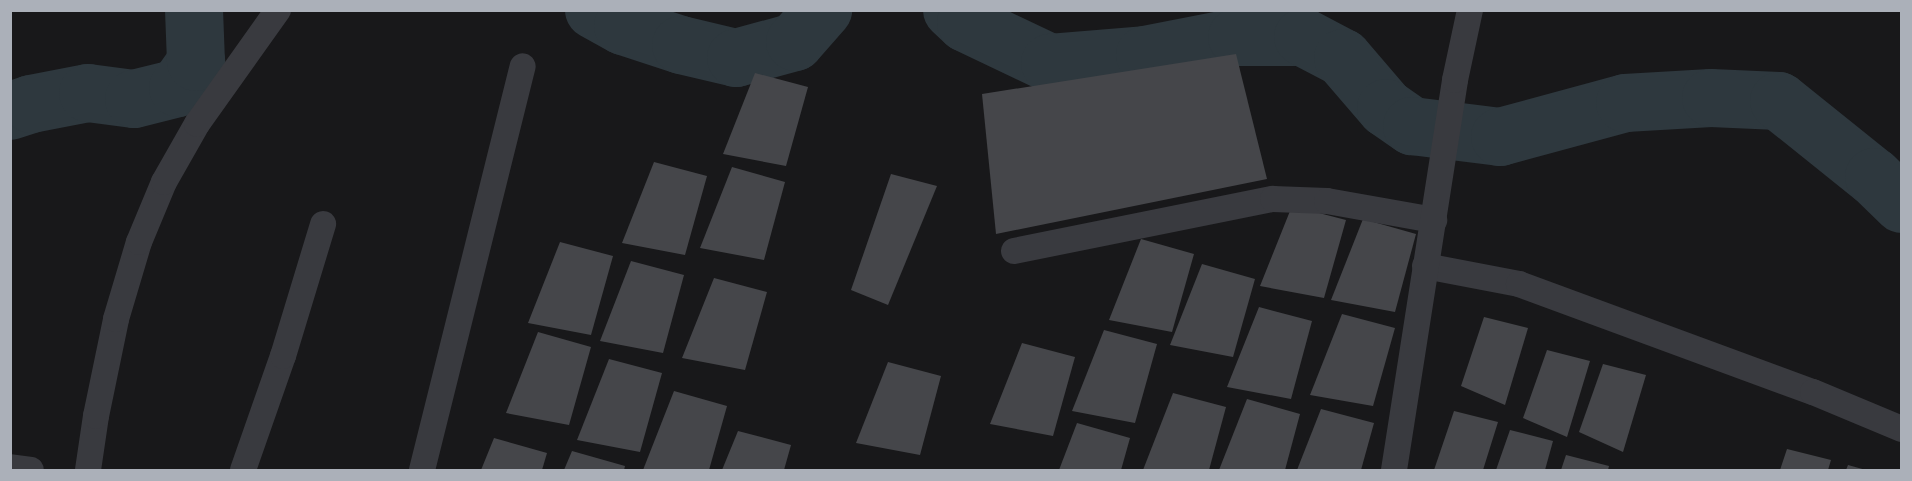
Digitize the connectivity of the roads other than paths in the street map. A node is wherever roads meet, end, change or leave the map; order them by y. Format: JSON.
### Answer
{"nodes":[{"id":1,"x":278,"y":10,"type":"edge"},
{"id":2,"x":1470,"y":10,"type":"edge"},
{"id":3,"x":523,"y":66,"type":"dead end"},
{"id":4,"x":1434,"y":220,"type":"junction"},
{"id":5,"x":323,"y":224,"type":"dead end"},
{"id":6,"x":1014,"y":251,"type":"dead end"},
{"id":7,"x":1425,"y":266,"type":"junction"},
{"id":8,"x":1902,"y":429,"type":"edge"},
{"id":9,"x":10,"y":467,"type":"edge"},
{"id":10,"x":31,"y":471,"type":"edge"},
{"id":11,"x":88,"y":471,"type":"edge"},
{"id":12,"x":243,"y":471,"type":"edge"},
{"id":13,"x":422,"y":471,"type":"edge"},
{"id":14,"x":1394,"y":471,"type":"edge"}],
"edges":[{"from":1,"to":11,"type":"street"},
{"from":2,"to":4,"type":"street"},
{"from":3,"to":13,"type":"street"},
{"from":4,"to":6,"type":"street"},
{"from":4,"to":7,"type":"street"},
{"from":5,"to":12,"type":"street"},
{"from":7,"to":8,"type":"street"},
{"from":7,"to":14,"type":"street"},
{"from":9,"to":10,"type":"street"}]}
